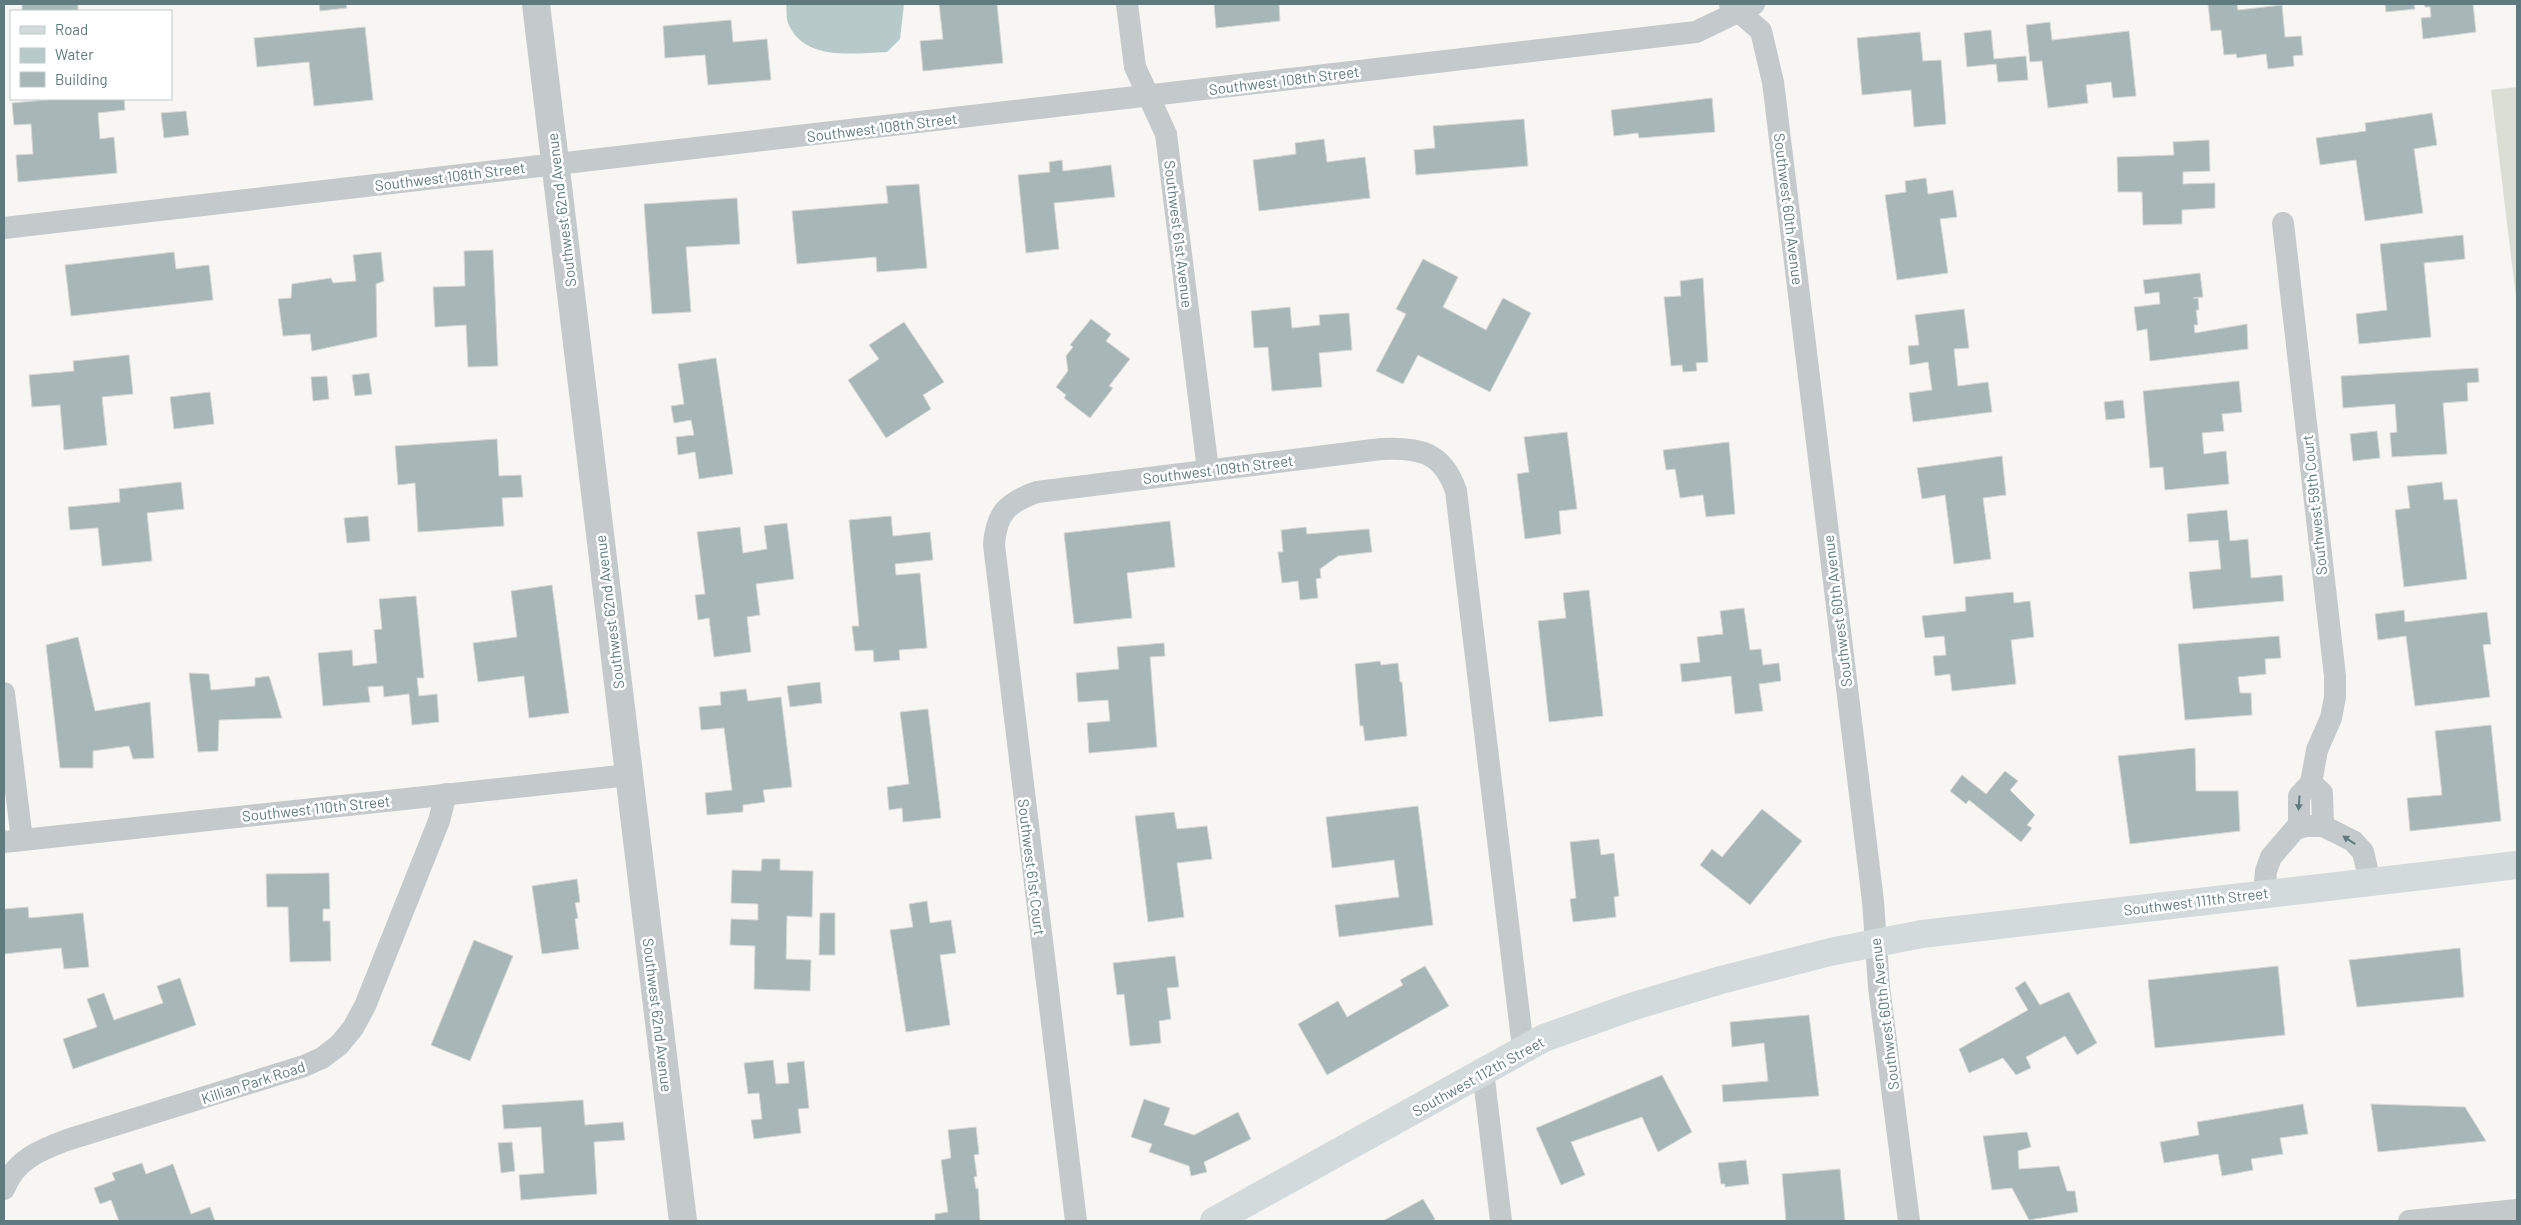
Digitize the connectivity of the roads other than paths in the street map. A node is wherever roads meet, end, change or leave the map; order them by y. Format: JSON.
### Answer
{"nodes":[{"id":1,"x":536,"y":4,"type":"edge"},
{"id":2,"x":1127,"y":4,"type":"edge"},
{"id":3,"x":1742,"y":6,"type":"edge"},
{"id":4,"x":1149,"y":96,"type":"junction"},
{"id":5,"x":556,"y":163,"type":"junction"},
{"id":6,"x":2284,"y":223,"type":"dead end"},
{"id":7,"x":4,"y":228,"type":"edge"},
{"id":8,"x":1208,"y":470,"type":"junction"},
{"id":9,"x":1002,"y":513,"type":"joint"},
{"id":10,"x":4,"y":693,"type":"edge"},
{"id":11,"x":629,"y":775,"type":"junction"},
{"id":12,"x":2311,"y":783,"type":"junction"},
{"id":13,"x":446,"y":794,"type":"junction"},
{"id":14,"x":2324,"y":826,"type":"junction"},
{"id":15,"x":2299,"y":828,"type":"junction"},
{"id":16,"x":13,"y":841,"type":"edge"},
{"id":17,"x":2517,"y":871,"type":"edge"},
{"id":18,"x":2370,"y":881,"type":"junction"},
{"id":19,"x":2264,"y":893,"type":"junction"},
{"id":20,"x":1876,"y":942,"type":"junction"},
{"id":21,"x":1523,"y":1048,"type":"junction"},
{"id":22,"x":1483,"y":1071,"type":"junction"},
{"id":23,"x":4,"y":1189,"type":"edge"},
{"id":24,"x":2517,"y":1210,"type":"edge"},
{"id":25,"x":683,"y":1221,"type":"edge"},
{"id":26,"x":1076,"y":1221,"type":"edge"},
{"id":27,"x":1214,"y":1221,"type":"edge"},
{"id":28,"x":1501,"y":1221,"type":"edge"},
{"id":29,"x":1909,"y":1221,"type":"edge"},
{"id":30,"x":2409,"y":1221,"type":"edge"}],
"edges":[{"from":1,"to":5,"type":"street","name":"Southwest 62nd Avenue"},
{"from":2,"to":4,"type":"street","name":"Southwest 61st Avenue"},
{"from":3,"to":4,"type":"street","name":"Southwest 108th Street"},
{"from":3,"to":20,"type":"street","name":"Southwest 60th Avenue"},
{"from":4,"to":5,"type":"street","name":"Southwest 108th Street"},
{"from":4,"to":8,"type":"street","name":"Southwest 61st Avenue"},
{"from":5,"to":7,"type":"street","name":"Southwest 108th Street"},
{"from":5,"to":11,"type":"street","name":"Southwest 62nd Avenue"},
{"from":6,"to":12,"type":"street","name":"Southwest 59th Court"},
{"from":8,"to":9,"type":"street","name":"Southwest 109th Street"},
{"from":8,"to":21,"type":"street","name":"Southwest 109th Street"},
{"from":9,"to":26,"type":"street","name":"Southwest 61st Court"},
{"from":10,"to":16,"type":"street"},
{"from":11,"to":13,"type":"street","name":"Southwest 110th Street"},
{"from":11,"to":25,"type":"street","name":"Southwest 62nd Avenue"},
{"from":12,"to":14,"type":"street"},
{"from":12,"to":15,"type":"street","name":"Southwest 59th Court","one_way":true},
{"from":13,"to":16,"type":"street","name":"Southwest 110th Street"},
{"from":13,"to":23,"type":"street","name":"Killian Park Road"},
{"from":14,"to":15,"type":"street"},
{"from":18,"to":14,"type":"street","one_way":true},
{"from":15,"to":19,"type":"street"},
{"from":17,"to":18,"type":"main road","name":"Southwest 111th Street"},
{"from":18,"to":19,"type":"main road","name":"Southwest 111th Street"},
{"from":19,"to":20,"type":"main road","name":"Southwest 111th Street"},
{"from":20,"to":21,"type":"main road","name":"Southwest 112th Street"},
{"from":20,"to":29,"type":"street","name":"Southwest 60th Avenue"},
{"from":21,"to":22,"type":"main road","name":"Southwest 112th Street"},
{"from":22,"to":27,"type":"main road","name":"Southwest 112th Street"},
{"from":22,"to":28,"type":"street"},
{"from":24,"to":30,"type":"street"}]}
